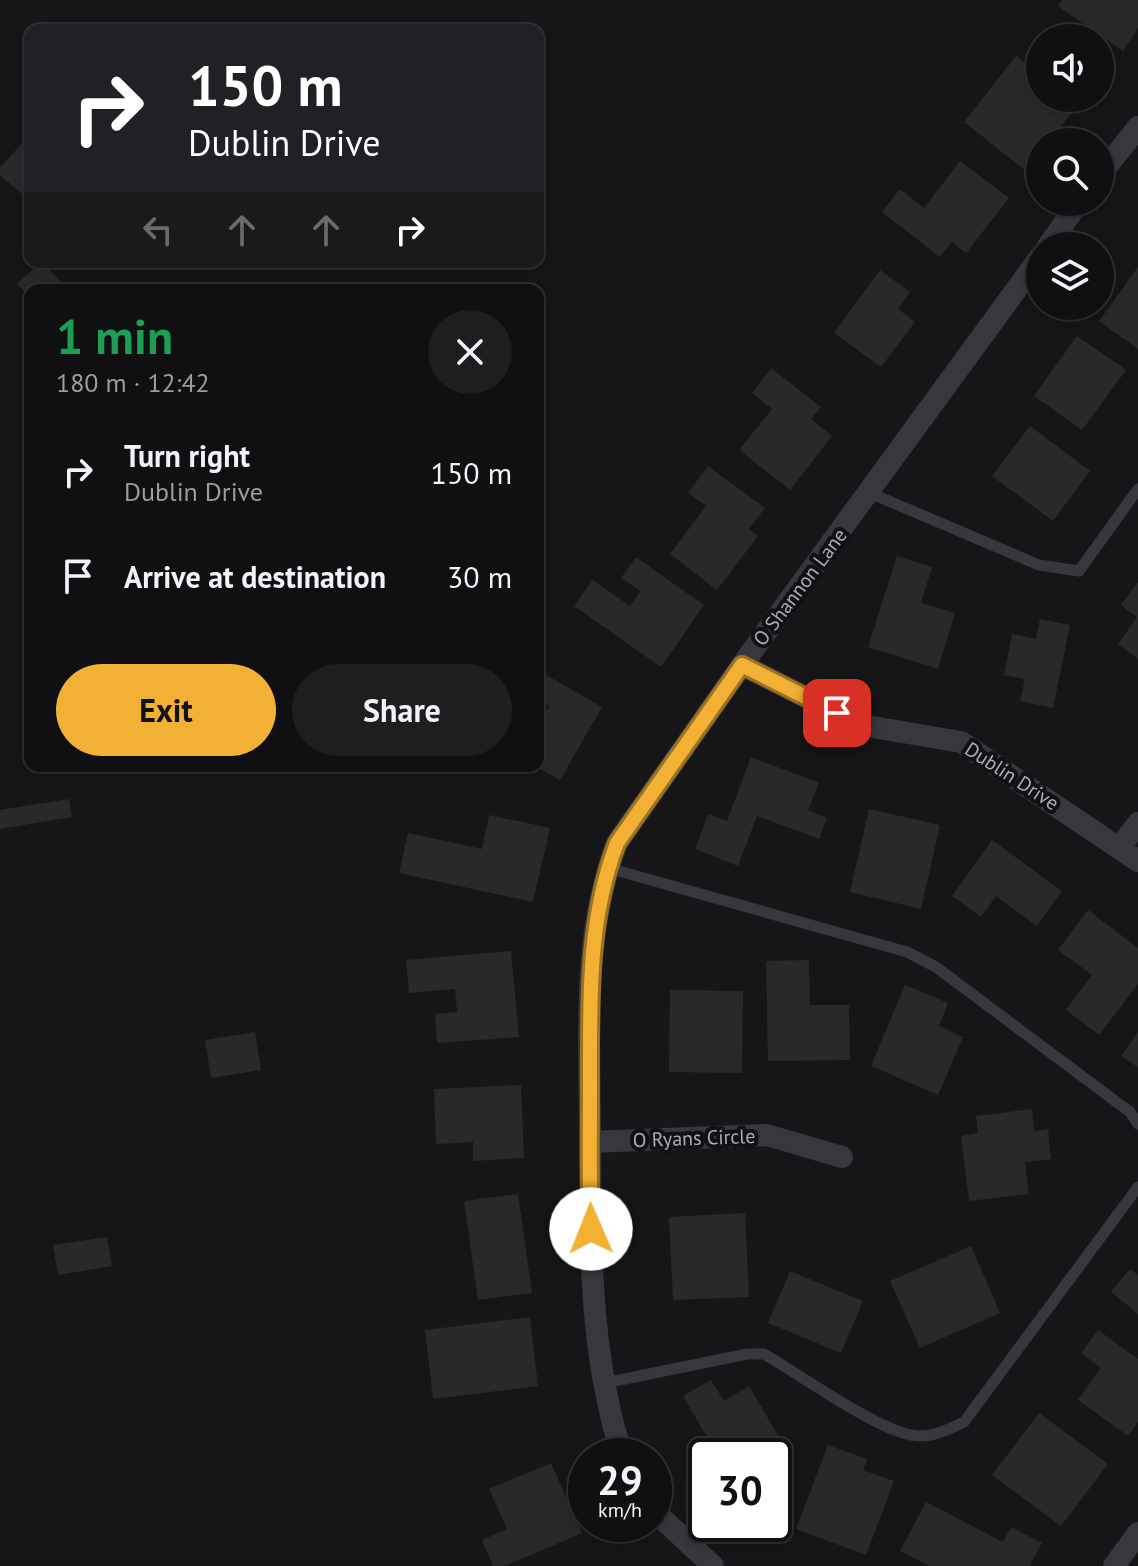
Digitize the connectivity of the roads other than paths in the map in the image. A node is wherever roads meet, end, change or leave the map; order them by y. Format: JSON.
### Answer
{"nodes":[{"id":1,"x":1138,"y":127,"type":"edge"},
{"id":2,"x":1114,"y":157,"type":"edge"},
{"id":3,"x":1026,"y":276,"type":"edge"},
{"id":4,"x":1138,"y":489,"type":"edge"},
{"id":5,"x":870,"y":493,"type":"junction"},
{"id":6,"x":742,"y":665,"type":"junction"},
{"id":7,"x":1138,"y":823,"type":"edge"},
{"id":8,"x":1129,"y":854,"type":"edge"},
{"id":9,"x":607,"y":868,"type":"junction"},
{"id":10,"x":1138,"y":1124,"type":"edge"},
{"id":11,"x":590,"y":1142,"type":"junction"},
{"id":12,"x":842,"y":1157,"type":"dead end"},
{"id":13,"x":1138,"y":1187,"type":"edge"},
{"id":14,"x":605,"y":1383,"type":"junction"},
{"id":15,"x":615,"y":1438,"type":"edge"},
{"id":16,"x":672,"y":1528,"type":"edge"},
{"id":17,"x":1138,"y":1533,"type":"edge"},
{"id":18,"x":713,"y":1566,"type":"edge"},
{"id":19,"x":1114,"y":1566,"type":"edge"}],
"edges":[{"from":1,"to":2,"type":"street"},
{"from":3,"to":5,"type":"street","name":"O Shannon Lane"},
{"from":4,"to":5,"type":"lane"},
{"from":5,"to":6,"type":"street","name":"O Shannon Lane"},
{"from":6,"to":8,"type":"street","name":"Dublin Drive"},
{"from":6,"to":9,"type":"street","name":"O Shannon Lane"},
{"from":7,"to":8,"type":"street"},
{"from":9,"to":10,"type":"lane"},
{"from":9,"to":11,"type":"street","name":"O Shannon Lane"},
{"from":11,"to":12,"type":"street","name":"O Ryans Circle"},
{"from":11,"to":14,"type":"street","name":"O Shannon Lane"},
{"from":13,"to":14,"type":"lane"},
{"from":14,"to":15,"type":"street","name":"O Shannon Lane"},
{"from":16,"to":18,"type":"street"},
{"from":17,"to":19,"type":"street"}]}
